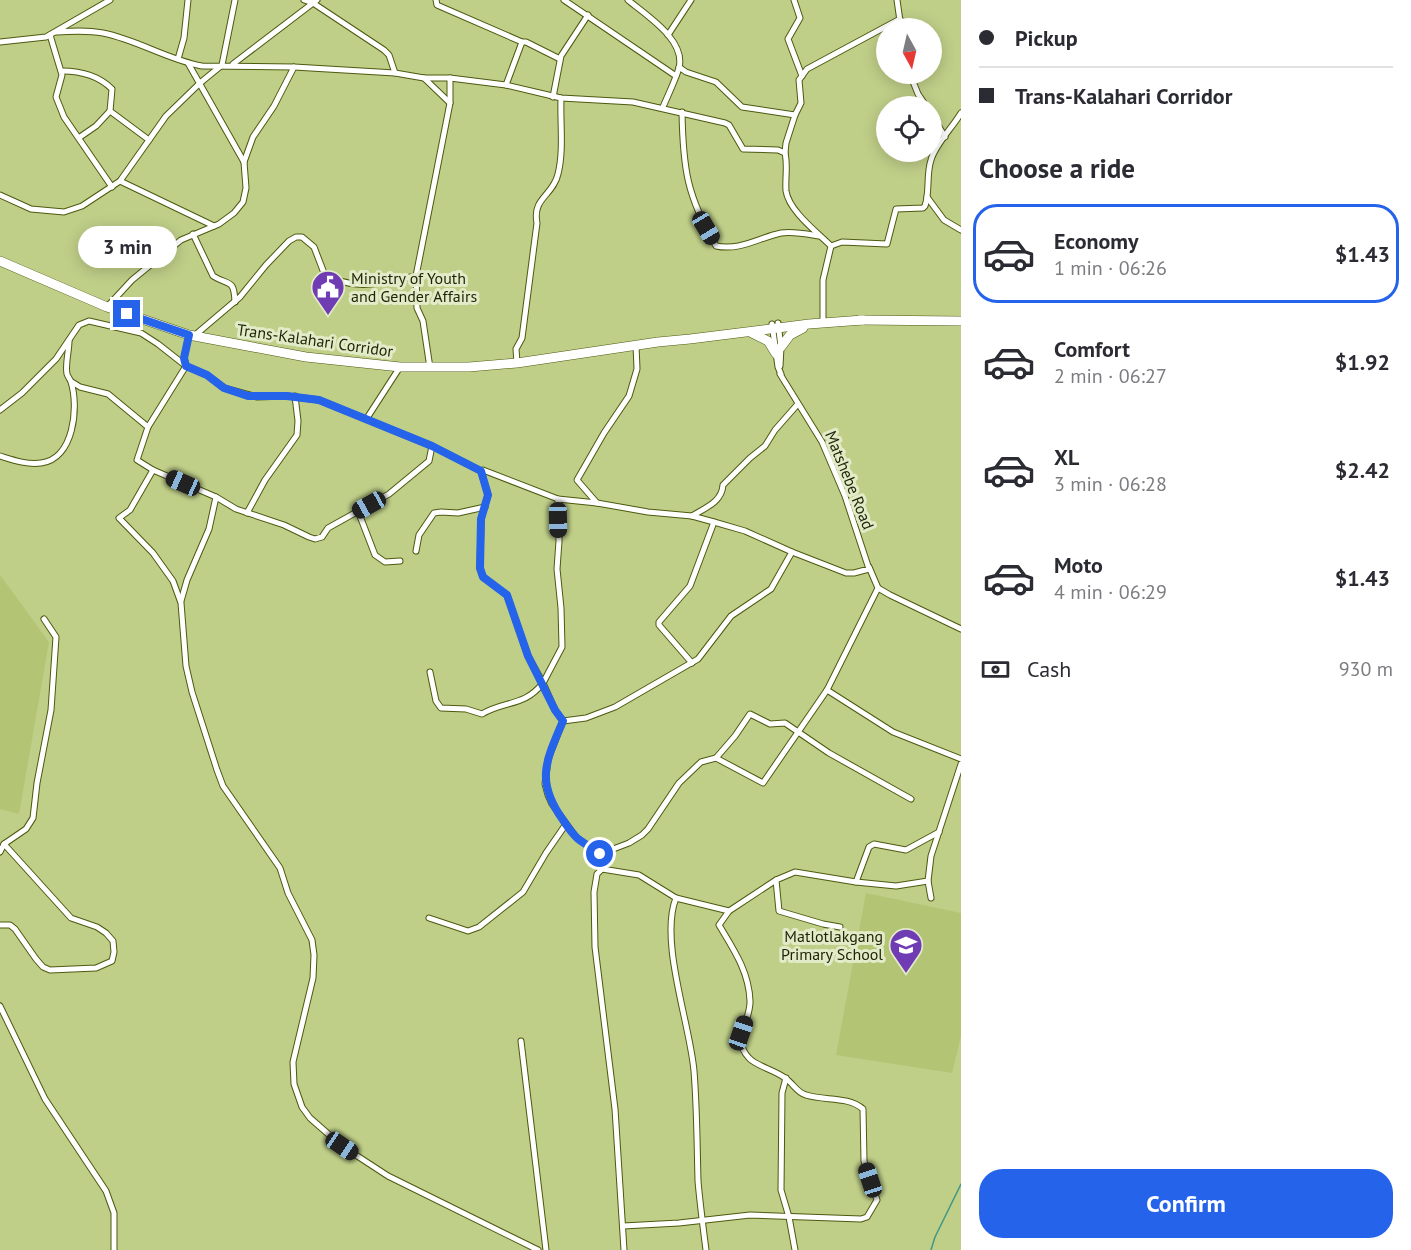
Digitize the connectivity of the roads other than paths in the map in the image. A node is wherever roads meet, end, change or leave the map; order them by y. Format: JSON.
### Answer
{"nodes":[{"id":1,"x":110,"y":0,"type":"edge"},
{"id":2,"x":188,"y":0,"type":"edge"},
{"id":3,"x":235,"y":0,"type":"edge"},
{"id":4,"x":304,"y":0,"type":"edge"},
{"id":5,"x":436,"y":0,"type":"edge"},
{"id":6,"x":564,"y":0,"type":"edge"},
{"id":7,"x":628,"y":0,"type":"edge"},
{"id":8,"x":691,"y":0,"type":"edge"},
{"id":9,"x":794,"y":0,"type":"edge"},
{"id":10,"x":897,"y":0,"type":"edge"},
{"id":11,"x":315,"y":1,"type":"edge"},
{"id":12,"x":588,"y":15,"type":"junction"},
{"id":13,"x":900,"y":18,"type":"edge"},
{"id":14,"x":876,"y":32,"type":"edge"},
{"id":15,"x":53,"y":33,"type":"junction"},
{"id":16,"x":668,"y":35,"type":"junction"},
{"id":17,"x":0,"y":42,"type":"edge"},
{"id":18,"x":522,"y":42,"type":"junction"},
{"id":19,"x":178,"y":59,"type":"junction"},
{"id":20,"x":560,"y":59,"type":"junction"},
{"id":21,"x":188,"y":63,"type":"junction"},
{"id":22,"x":222,"y":65,"type":"junction"},
{"id":23,"x":232,"y":65,"type":"junction"},
{"id":24,"x":294,"y":67,"type":"junction"},
{"id":25,"x":679,"y":67,"type":"junction"},
{"id":26,"x":62,"y":71,"type":"junction"},
{"id":27,"x":395,"y":73,"type":"junction"},
{"id":28,"x":676,"y":76,"type":"junction"},
{"id":29,"x":802,"y":76,"type":"junction"},
{"id":30,"x":424,"y":78,"type":"junction"},
{"id":31,"x":450,"y":78,"type":"junction"},
{"id":32,"x":200,"y":83,"type":"junction"},
{"id":33,"x":506,"y":85,"type":"junction"},
{"id":34,"x":553,"y":97,"type":"junction"},
{"id":35,"x":561,"y":98,"type":"junction"},
{"id":36,"x":450,"y":103,"type":"junction"},
{"id":37,"x":663,"y":108,"type":"junction"},
{"id":38,"x":110,"y":111,"type":"junction"},
{"id":39,"x":682,"y":112,"type":"junction"},
{"id":40,"x":961,"y":113,"type":"edge"},
{"id":41,"x":795,"y":116,"type":"junction"},
{"id":42,"x":942,"y":132,"type":"edge"},
{"id":43,"x":80,"y":137,"type":"junction"},
{"id":44,"x":945,"y":137,"type":"junction"},
{"id":45,"x":149,"y":140,"type":"junction"},
{"id":46,"x":785,"y":153,"type":"junction"},
{"id":47,"x":244,"y":162,"type":"junction"},
{"id":48,"x":120,"y":181,"type":"junction"},
{"id":49,"x":112,"y":187,"type":"junction"},
{"id":50,"x":0,"y":195,"type":"edge"},
{"id":51,"x":927,"y":196,"type":"junction"},
{"id":52,"x":214,"y":226,"type":"junction"},
{"id":53,"x":961,"y":230,"type":"edge"},
{"id":54,"x":193,"y":234,"type":"junction"},
{"id":55,"x":819,"y":236,"type":"junction"},
{"id":56,"x":831,"y":246,"type":"junction"},
{"id":57,"x":0,"y":255,"type":"edge"},
{"id":58,"x":0,"y":261,"type":"edge"},
{"id":59,"x":17,"y":267,"type":"junction"},
{"id":60,"x":416,"y":276,"type":"junction"},
{"id":61,"x":235,"y":302,"type":"junction"},
{"id":62,"x":107,"y":307,"type":"junction"},
{"id":63,"x":823,"y":321,"type":"junction"},
{"id":64,"x":961,"y":321,"type":"edge"},
{"id":65,"x":775,"y":326,"type":"junction"},
{"id":66,"x":749,"y":332,"type":"junction"},
{"id":67,"x":191,"y":336,"type":"junction"},
{"id":68,"x":70,"y":340,"type":"junction"},
{"id":69,"x":658,"y":342,"type":"junction"},
{"id":70,"x":636,"y":345,"type":"junction"},
{"id":71,"x":778,"y":351,"type":"junction"},
{"id":72,"x":517,"y":363,"type":"junction"},
{"id":73,"x":186,"y":366,"type":"junction"},
{"id":74,"x":399,"y":367,"type":"junction"},
{"id":75,"x":430,"y":368,"type":"junction"},
{"id":76,"x":780,"y":374,"type":"junction"},
{"id":77,"x":72,"y":382,"type":"junction"},
{"id":78,"x":295,"y":396,"type":"junction"},
{"id":79,"x":797,"y":405,"type":"junction"},
{"id":80,"x":0,"y":410,"type":"edge"},
{"id":81,"x":367,"y":418,"type":"junction"},
{"id":82,"x":148,"y":427,"type":"junction"},
{"id":83,"x":822,"y":442,"type":"junction"},
{"id":84,"x":432,"y":446,"type":"junction"},
{"id":85,"x":0,"y":456,"type":"edge"},
{"id":86,"x":153,"y":470,"type":"junction"},
{"id":87,"x":481,"y":471,"type":"junction"},
{"id":88,"x":216,"y":497,"type":"junction"},
{"id":89,"x":558,"y":499,"type":"junction"},
{"id":90,"x":597,"y":503,"type":"junction"},
{"id":91,"x":485,"y":507,"type":"junction"},
{"id":92,"x":358,"y":511,"type":"junction"},
{"id":93,"x":247,"y":513,"type":"junction"},
{"id":94,"x":692,"y":516,"type":"junction"},
{"id":95,"x":714,"y":522,"type":"junction"},
{"id":96,"x":416,"y":551,"type":"dead end"},
{"id":97,"x":792,"y":552,"type":"junction"},
{"id":98,"x":399,"y":561,"type":"dead end"},
{"id":99,"x":869,"y":569,"type":"junction"},
{"id":100,"x":878,"y":588,"type":"junction"},
{"id":101,"x":181,"y":603,"type":"junction"},
{"id":102,"x":44,"y":619,"type":"dead end"},
{"id":103,"x":961,"y":629,"type":"edge"},
{"id":104,"x":692,"y":663,"type":"junction"},
{"id":105,"x":430,"y":672,"type":"dead end"},
{"id":106,"x":543,"y":683,"type":"junction"},
{"id":107,"x":827,"y":690,"type":"junction"},
{"id":108,"x":563,"y":721,"type":"junction"},
{"id":109,"x":798,"y":733,"type":"junction"},
{"id":110,"x":716,"y":758,"type":"junction"},
{"id":111,"x":961,"y":759,"type":"edge"},
{"id":112,"x":961,"y":764,"type":"edge"},
{"id":113,"x":911,"y":799,"type":"dead end"},
{"id":114,"x":566,"y":824,"type":"junction"},
{"id":115,"x":939,"y":832,"type":"junction"},
{"id":116,"x":4,"y":844,"type":"junction"},
{"id":117,"x":0,"y":852,"type":"edge"},
{"id":118,"x":600,"y":854,"type":"junction"},
{"id":119,"x":602,"y":869,"type":"junction"},
{"id":120,"x":776,"y":880,"type":"junction"},
{"id":121,"x":928,"y":881,"type":"junction"},
{"id":122,"x":856,"y":882,"type":"junction"},
{"id":123,"x":675,"y":898,"type":"junction"},
{"id":124,"x":931,"y":898,"type":"dead end"},
{"id":125,"x":729,"y":911,"type":"junction"},
{"id":126,"x":429,"y":918,"type":"dead end"},
{"id":127,"x":0,"y":925,"type":"edge"},
{"id":128,"x":840,"y":927,"type":"dead end"},
{"id":129,"x":0,"y":1006,"type":"edge"},
{"id":130,"x":521,"y":1041,"type":"dead end"},
{"id":131,"x":786,"y":1078,"type":"junction"},
{"id":132,"x":789,"y":1217,"type":"junction"},
{"id":133,"x":703,"y":1220,"type":"junction"},
{"id":134,"x":623,"y":1226,"type":"junction"},
{"id":135,"x":114,"y":1250,"type":"edge"},
{"id":136,"x":538,"y":1250,"type":"edge"},
{"id":137,"x":546,"y":1250,"type":"edge"},
{"id":138,"x":624,"y":1250,"type":"edge"},
{"id":139,"x":706,"y":1250,"type":"edge"},
{"id":140,"x":795,"y":1250,"type":"edge"}],
"edges":[{"from":1,"to":15,"type":"street"},
{"from":2,"to":19,"type":"street"},
{"from":3,"to":22,"type":"street"},
{"from":4,"to":11,"type":"street"},
{"from":5,"to":18,"type":"street"},
{"from":6,"to":12,"type":"street"},
{"from":7,"to":16,"type":"street"},
{"from":8,"to":16,"type":"street"},
{"from":9,"to":29,"type":"street"},
{"from":10,"to":13,"type":"street"},
{"from":11,"to":23,"type":"street"},
{"from":11,"to":27,"type":"street"},
{"from":12,"to":20,"type":"street"},
{"from":12,"to":28,"type":"street"},
{"from":14,"to":29,"type":"street"},
{"from":15,"to":17,"type":"street"},
{"from":15,"to":19,"type":"street"},
{"from":15,"to":26,"type":"street"},
{"from":16,"to":25,"type":"street"},
{"from":18,"to":20,"type":"street"},
{"from":18,"to":33,"type":"street"},
{"from":19,"to":21,"type":"street"},
{"from":20,"to":34,"type":"street"},
{"from":21,"to":22,"type":"street"},
{"from":21,"to":32,"type":"street"},
{"from":22,"to":23,"type":"street"},
{"from":22,"to":32,"type":"street"},
{"from":23,"to":24,"type":"street"},
{"from":24,"to":27,"type":"street"},
{"from":24,"to":47,"type":"street"},
{"from":25,"to":28,"type":"street"},
{"from":25,"to":41,"type":"street"},
{"from":26,"to":38,"type":"street"},
{"from":26,"to":43,"type":"street"},
{"from":27,"to":30,"type":"street"},
{"from":28,"to":37,"type":"street"},
{"from":29,"to":41,"type":"street"},
{"from":30,"to":31,"type":"street"},
{"from":30,"to":36,"type":"street"},
{"from":31,"to":33,"type":"street"},
{"from":31,"to":36,"type":"street"},
{"from":32,"to":45,"type":"street"},
{"from":32,"to":47,"type":"street"},
{"from":33,"to":34,"type":"street"},
{"from":34,"to":35,"type":"street"},
{"from":35,"to":37,"type":"street"},
{"from":35,"to":72,"type":"street"},
{"from":36,"to":60,"type":"street"},
{"from":37,"to":39,"type":"street"},
{"from":38,"to":43,"type":"street"},
{"from":38,"to":45,"type":"street"},
{"from":39,"to":46,"type":"street"},
{"from":39,"to":55,"type":"street"},
{"from":40,"to":44,"type":"street"},
{"from":41,"to":46,"type":"street"},
{"from":42,"to":44,"type":"street"},
{"from":43,"to":49,"type":"street"},
{"from":44,"to":51,"type":"street"},
{"from":45,"to":48,"type":"street"},
{"from":46,"to":55,"type":"street"},
{"from":47,"to":52,"type":"street"},
{"from":48,"to":49,"type":"street"},
{"from":48,"to":52,"type":"street"},
{"from":49,"to":50,"type":"street"},
{"from":51,"to":53,"type":"street"},
{"from":51,"to":56,"type":"street"},
{"from":52,"to":54,"type":"street"},
{"from":54,"to":61,"type":"street"},
{"from":54,"to":62,"type":"street"},
{"from":55,"to":56,"type":"street"},
{"from":56,"to":63,"type":"street"},
{"from":57,"to":59,"type":"highway","name":"Trans-Kalahari Corridor"},
{"from":58,"to":59,"type":"highway","name":"Trans-Kalahari Corridor"},
{"from":59,"to":62,"type":"highway","name":"Trans-Kalahari Corridor"},
{"from":60,"to":61,"type":"street"},
{"from":60,"to":75,"type":"street"},
{"from":61,"to":67,"type":"street"},
{"from":62,"to":67,"type":"highway","name":"Trans-Kalahari Corridor"},
{"from":63,"to":64,"type":"highway","name":"Trans-Kalahari Corridor"},
{"from":63,"to":65,"type":"highway","name":"Trans-Kalahari Corridor"},
{"from":63,"to":71,"type":"highway"},
{"from":65,"to":66,"type":"highway","name":"Trans-Kalahari Corridor"},
{"from":65,"to":69,"type":"highway","name":"Trans-Kalahari Corridor"},
{"from":65,"to":71,"type":"street"},
{"from":66,"to":69,"type":"highway","name":"Trans-Kalahari Corridor"},
{"from":66,"to":71,"type":"highway"},
{"from":67,"to":73,"type":"street"},
{"from":67,"to":74,"type":"highway","name":"Trans-Kalahari Corridor"},
{"from":68,"to":73,"type":"street"},
{"from":68,"to":77,"type":"street"},
{"from":68,"to":80,"type":"street"},
{"from":69,"to":70,"type":"highway","name":"Trans-Kalahari Corridor"},
{"from":70,"to":72,"type":"highway","name":"Trans-Kalahari Corridor"},
{"from":70,"to":90,"type":"street"},
{"from":71,"to":76,"type":"street"},
{"from":72,"to":75,"type":"highway","name":"Trans-Kalahari Corridor"},
{"from":73,"to":78,"type":"street"},
{"from":73,"to":82,"type":"street"},
{"from":74,"to":75,"type":"highway","name":"Trans-Kalahari Corridor"},
{"from":74,"to":81,"type":"street"},
{"from":76,"to":79,"type":"street"},
{"from":76,"to":83,"type":"street","name":"Matshebe Road"},
{"from":77,"to":82,"type":"street"},
{"from":77,"to":85,"type":"street"},
{"from":78,"to":81,"type":"street"},
{"from":78,"to":93,"type":"street"},
{"from":79,"to":83,"type":"street"},
{"from":79,"to":94,"type":"street"},
{"from":81,"to":84,"type":"street"},
{"from":82,"to":86,"type":"street"},
{"from":83,"to":99,"type":"street"},
{"from":84,"to":87,"type":"street"},
{"from":84,"to":92,"type":"street"},
{"from":86,"to":88,"type":"street"},
{"from":86,"to":101,"type":"street"},
{"from":87,"to":89,"type":"street"},
{"from":87,"to":91,"type":"street"},
{"from":88,"to":93,"type":"street"},
{"from":88,"to":101,"type":"street"},
{"from":89,"to":90,"type":"street"},
{"from":89,"to":106,"type":"street"},
{"from":90,"to":94,"type":"street"},
{"from":91,"to":96,"type":"street"},
{"from":91,"to":106,"type":"street"},
{"from":92,"to":93,"type":"street"},
{"from":92,"to":98,"type":"street"},
{"from":94,"to":95,"type":"street"},
{"from":95,"to":97,"type":"street"},
{"from":95,"to":104,"type":"street"},
{"from":97,"to":99,"type":"street"},
{"from":97,"to":104,"type":"street"},
{"from":99,"to":100,"type":"street"},
{"from":100,"to":103,"type":"street"},
{"from":100,"to":107,"type":"street"},
{"from":101,"to":136,"type":"street"},
{"from":102,"to":116,"type":"street"},
{"from":104,"to":108,"type":"street"},
{"from":105,"to":106,"type":"street"},
{"from":106,"to":108,"type":"street"},
{"from":107,"to":109,"type":"street"},
{"from":107,"to":111,"type":"street"},
{"from":108,"to":114,"type":"street"},
{"from":109,"to":110,"type":"street"},
{"from":109,"to":110,"type":"street"},
{"from":109,"to":113,"type":"street"},
{"from":110,"to":118,"type":"street"},
{"from":112,"to":115,"type":"street"},
{"from":114,"to":118,"type":"street"},
{"from":114,"to":126,"type":"street"},
{"from":115,"to":121,"type":"street"},
{"from":115,"to":122,"type":"street"},
{"from":116,"to":117,"type":"street"},
{"from":116,"to":127,"type":"street"},
{"from":118,"to":119,"type":"street"},
{"from":119,"to":123,"type":"street"},
{"from":119,"to":134,"type":"street"},
{"from":120,"to":122,"type":"street"},
{"from":120,"to":125,"type":"street"},
{"from":120,"to":128,"type":"street"},
{"from":121,"to":122,"type":"street"},
{"from":121,"to":124,"type":"street"},
{"from":123,"to":125,"type":"street"},
{"from":123,"to":133,"type":"street"},
{"from":125,"to":131,"type":"street"},
{"from":129,"to":135,"type":"street"},
{"from":130,"to":137,"type":"street"},
{"from":131,"to":132,"type":"street"},
{"from":131,"to":132,"type":"street"},
{"from":132,"to":133,"type":"street"},
{"from":132,"to":140,"type":"street"},
{"from":133,"to":134,"type":"street"},
{"from":133,"to":139,"type":"street"},
{"from":134,"to":138,"type":"street"}]}
